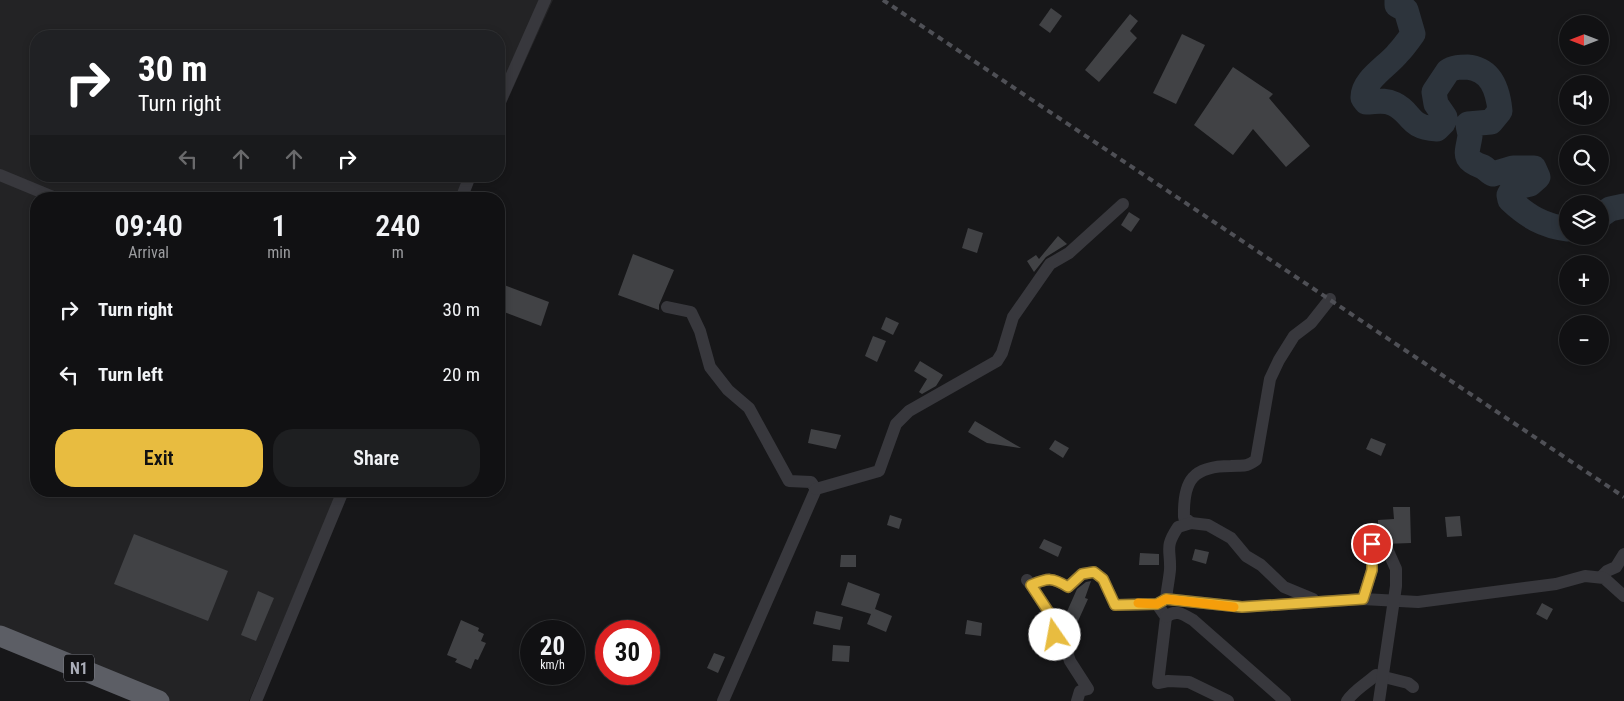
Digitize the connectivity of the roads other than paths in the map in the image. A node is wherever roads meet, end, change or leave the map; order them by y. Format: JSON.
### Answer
{"nodes":[{"id":1,"x":545,"y":0,"type":"edge"},
{"id":2,"x":505,"y":90,"type":"edge"},
{"id":3,"x":0,"y":175,"type":"edge"},
{"id":4,"x":41,"y":192,"type":"edge"},
{"id":5,"x":1123,"y":204,"type":"dead end"},
{"id":6,"x":1330,"y":299,"type":"dead end"},
{"id":7,"x":667,"y":307,"type":"dead end"},
{"id":8,"x":816,"y":489,"type":"junction"},
{"id":9,"x":341,"y":497,"type":"edge"},
{"id":10,"x":1191,"y":523,"type":"junction"},
{"id":11,"x":1372,"y":544,"type":"dead end"},
{"id":12,"x":1388,"y":551,"type":"dead end"},
{"id":13,"x":1624,"y":554,"type":"edge"},
{"id":14,"x":1601,"y":577,"type":"junction"},
{"id":15,"x":1624,"y":596,"type":"edge"},
{"id":16,"x":1363,"y":599,"type":"junction"},
{"id":17,"x":1317,"y":600,"type":"junction"},
{"id":18,"x":1162,"y":602,"type":"junction"},
{"id":19,"x":1394,"y":602,"type":"junction"},
{"id":20,"x":1166,"y":617,"type":"junction"},
{"id":21,"x":0,"y":636,"type":"edge"},
{"id":22,"x":1382,"y":675,"type":"junction"},
{"id":23,"x":1413,"y":687,"type":"dead end"},
{"id":24,"x":159,"y":701,"type":"edge"},
{"id":25,"x":256,"y":701,"type":"edge"},
{"id":26,"x":723,"y":701,"type":"edge"},
{"id":27,"x":1077,"y":701,"type":"edge"},
{"id":28,"x":1228,"y":701,"type":"edge"},
{"id":29,"x":1285,"y":701,"type":"edge"},
{"id":30,"x":1347,"y":701,"type":"edge"},
{"id":31,"x":1378,"y":701,"type":"edge"}],
"edges":[{"from":1,"to":2,"type":"street"},
{"from":3,"to":4,"type":"street"},
{"from":5,"to":8,"type":"street"},
{"from":6,"to":10,"type":"street"},
{"from":7,"to":8,"type":"street"},
{"from":8,"to":26,"type":"street"},
{"from":9,"to":25,"type":"street"},
{"from":10,"to":17,"type":"street"},
{"from":10,"to":18,"type":"street"},
{"from":11,"to":16,"type":"street"},
{"from":12,"to":19,"type":"street"},
{"from":13,"to":14,"type":"street"},
{"from":14,"to":15,"type":"street"},
{"from":14,"to":19,"type":"street"},
{"from":16,"to":17,"type":"street"},
{"from":16,"to":19,"type":"street"},
{"from":17,"to":18,"type":"street"},
{"from":18,"to":20,"type":"street"},
{"from":18,"to":27,"type":"street"},
{"from":19,"to":22,"type":"street"},
{"from":20,"to":28,"type":"street"},
{"from":20,"to":29,"type":"street"},
{"from":21,"to":24,"type":"highway","number":"N1"},
{"from":22,"to":23,"type":"street"},
{"from":22,"to":30,"type":"street"},
{"from":22,"to":31,"type":"street"}]}
